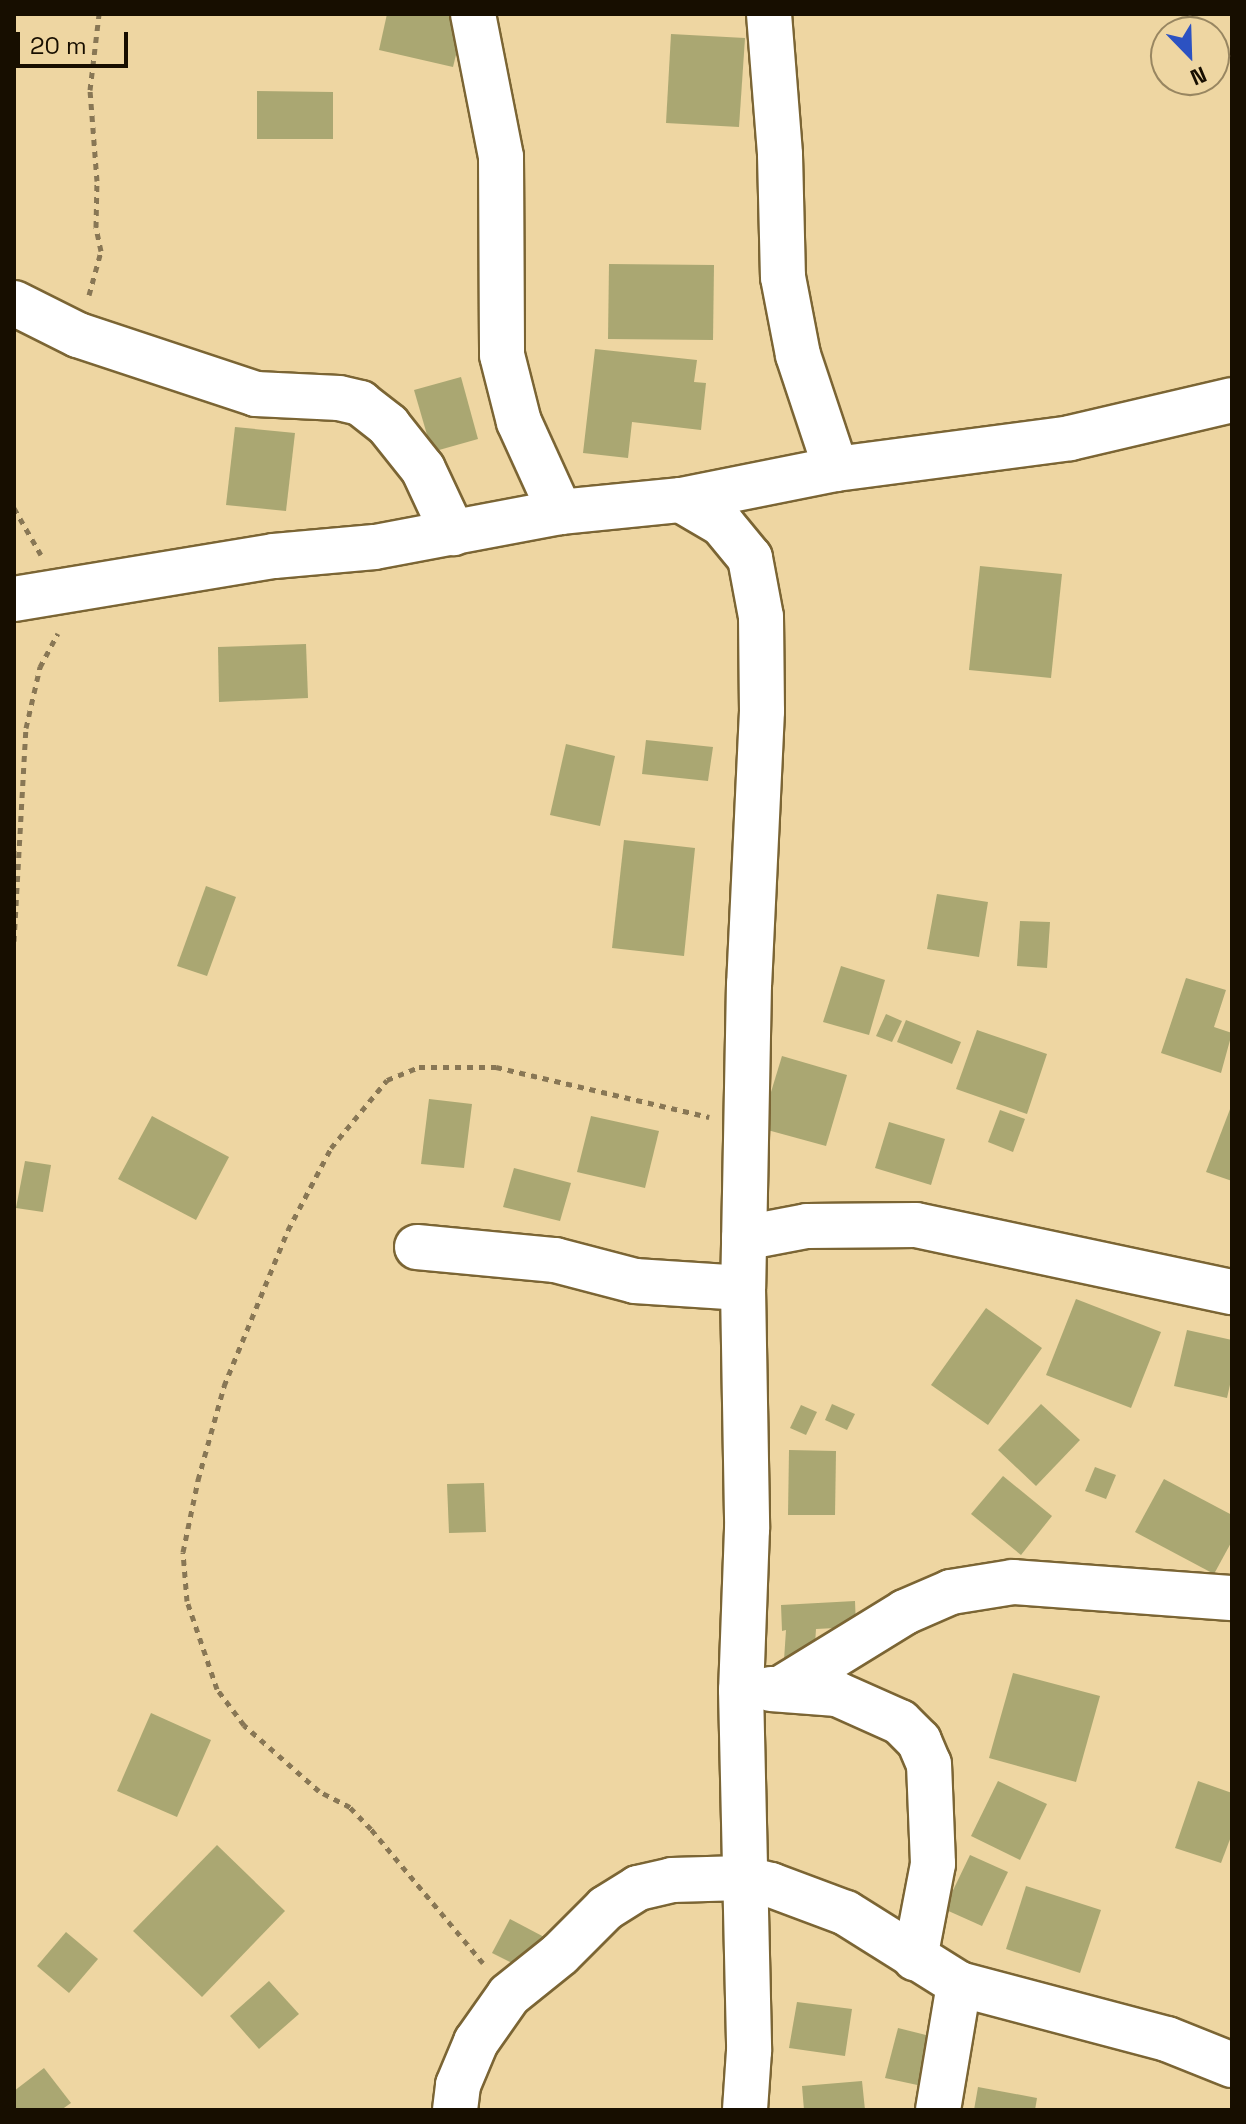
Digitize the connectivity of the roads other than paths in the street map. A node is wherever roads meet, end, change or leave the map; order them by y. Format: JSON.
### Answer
{"nodes":[{"id":1,"x":473,"y":14,"type":"edge"},
{"id":2,"x":769,"y":14,"type":"edge"},
{"id":3,"x":14,"y":303,"type":"edge"},
{"id":4,"x":1232,"y":400,"type":"edge"},
{"id":5,"x":836,"y":469,"type":"junction"},
{"id":6,"x":681,"y":500,"type":"junction"},
{"id":7,"x":560,"y":512,"type":"junction"},
{"id":8,"x":453,"y":533,"type":"junction"},
{"id":9,"x":14,"y":599,"type":"edge"},
{"id":10,"x":744,"y":1238,"type":"junction"},
{"id":11,"x":417,"y":1247,"type":"dead end"},
{"id":12,"x":743,"y":1288,"type":"junction"},
{"id":13,"x":1232,"y":1292,"type":"edge"},
{"id":14,"x":1232,"y":1598,"type":"edge"},
{"id":15,"x":760,"y":1689,"type":"junction"},
{"id":16,"x":743,"y":1878,"type":"junction"},
{"id":17,"x":915,"y":1958,"type":"junction"},
{"id":18,"x":959,"y":1984,"type":"junction"},
{"id":19,"x":1232,"y":2065,"type":"edge"},
{"id":20,"x":455,"y":2110,"type":"edge"},
{"id":21,"x":745,"y":2110,"type":"edge"},
{"id":22,"x":938,"y":2110,"type":"edge"}],
"edges":[{"from":1,"to":7,"type":"street"},
{"from":2,"to":5,"type":"street"},
{"from":3,"to":8,"type":"street"},
{"from":4,"to":5,"type":"street"},
{"from":5,"to":6,"type":"street"},
{"from":6,"to":7,"type":"street"},
{"from":6,"to":10,"type":"street"},
{"from":7,"to":8,"type":"street"},
{"from":8,"to":9,"type":"street"},
{"from":10,"to":12,"type":"street"},
{"from":10,"to":13,"type":"street"},
{"from":11,"to":12,"type":"street"},
{"from":12,"to":15,"type":"street"},
{"from":14,"to":15,"type":"street"},
{"from":15,"to":16,"type":"street"},
{"from":15,"to":17,"type":"street"},
{"from":16,"to":17,"type":"street"},
{"from":16,"to":20,"type":"street"},
{"from":16,"to":21,"type":"street"},
{"from":17,"to":18,"type":"street"},
{"from":18,"to":19,"type":"street"},
{"from":18,"to":22,"type":"street"}]}
